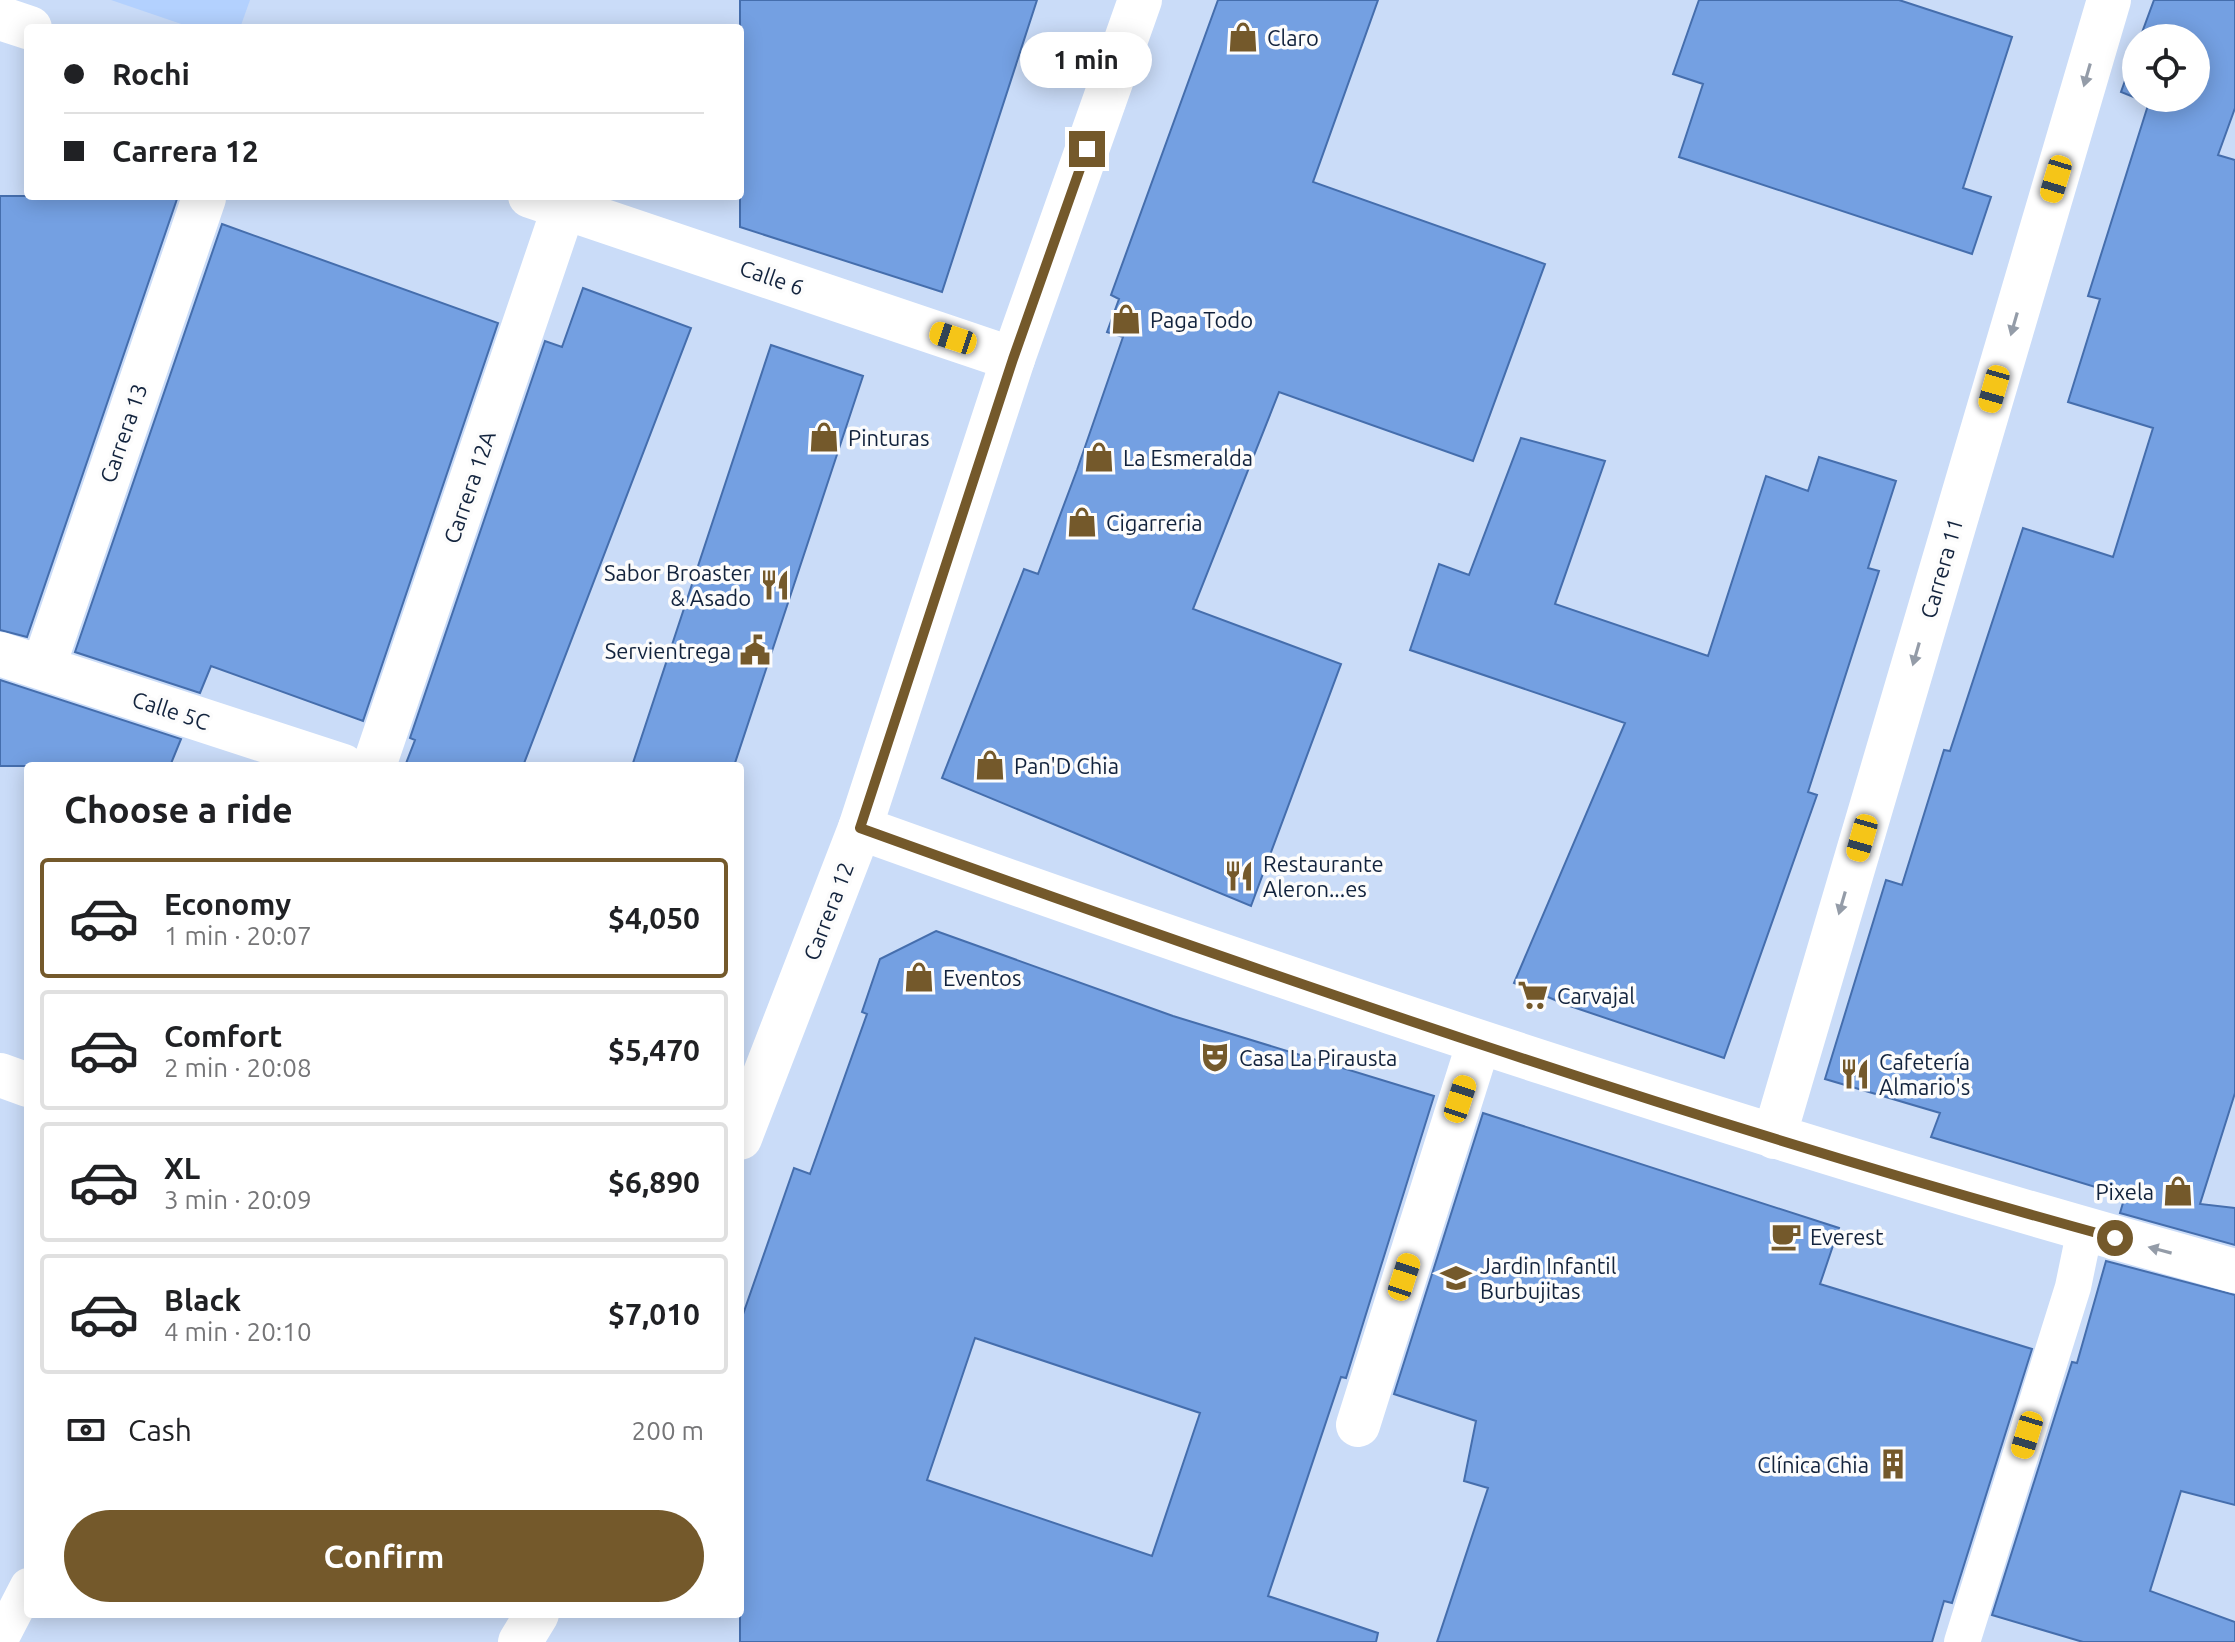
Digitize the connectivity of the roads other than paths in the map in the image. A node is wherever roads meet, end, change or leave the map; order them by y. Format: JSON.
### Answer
{"nodes":[{"id":1,"x":1140,"y":0,"type":"edge"},
{"id":2,"x":2109,"y":0,"type":"edge"},
{"id":3,"x":203,"y":200,"type":"edge"},
{"id":4,"x":547,"y":202,"type":"edge"},
{"id":5,"x":1013,"y":359,"type":"junction"},
{"id":6,"x":0,"y":654,"type":"edge"},
{"id":7,"x":43,"y":668,"type":"junction"},
{"id":8,"x":331,"y":762,"type":"edge"},
{"id":9,"x":375,"y":762,"type":"edge"},
{"id":10,"x":860,"y":828,"type":"junction"},
{"id":11,"x":1479,"y":1042,"type":"junction"},
{"id":12,"x":0,"y":1075,"type":"edge"},
{"id":13,"x":24,"y":1084,"type":"edge"},
{"id":14,"x":744,"y":1128,"type":"edge"},
{"id":15,"x":1774,"y":1137,"type":"junction"},
{"id":16,"x":2085,"y":1229,"type":"junction"},
{"id":17,"x":2235,"y":1271,"type":"edge"},
{"id":18,"x":1358,"y":1425,"type":"dead end"},
{"id":19,"x":24,"y":1594,"type":"edge"},
{"id":20,"x":535,"y":1618,"type":"edge"},
{"id":21,"x":0,"y":1640,"type":"edge"},
{"id":22,"x":520,"y":1642,"type":"edge"},
{"id":23,"x":1962,"y":1642,"type":"edge"}],
"edges":[{"from":1,"to":5,"type":"street","name":"Carrera 12"},
{"from":2,"to":15,"type":"street","name":"Carrera 11","one_way":true},
{"from":3,"to":7,"type":"street","name":"Carrera 13"},
{"from":4,"to":5,"type":"street","name":"Calle 6"},
{"from":4,"to":9,"type":"street","name":"Carrera 12A"},
{"from":5,"to":10,"type":"street","name":"Carrera 12"},
{"from":6,"to":7,"type":"street","name":"Calle 5C"},
{"from":7,"to":8,"type":"street","name":"Calle 5C"},
{"from":10,"to":11,"type":"street"},
{"from":10,"to":14,"type":"street","name":"Carrera 12"},
{"from":11,"to":15,"type":"street"},
{"from":11,"to":18,"type":"street"},
{"from":12,"to":13,"type":"street"},
{"from":15,"to":16,"type":"street"},
{"from":17,"to":16,"type":"street","one_way":true},
{"from":16,"to":23,"type":"lane"},
{"from":19,"to":21,"type":"lane"},
{"from":20,"to":22,"type":"street"}]}
